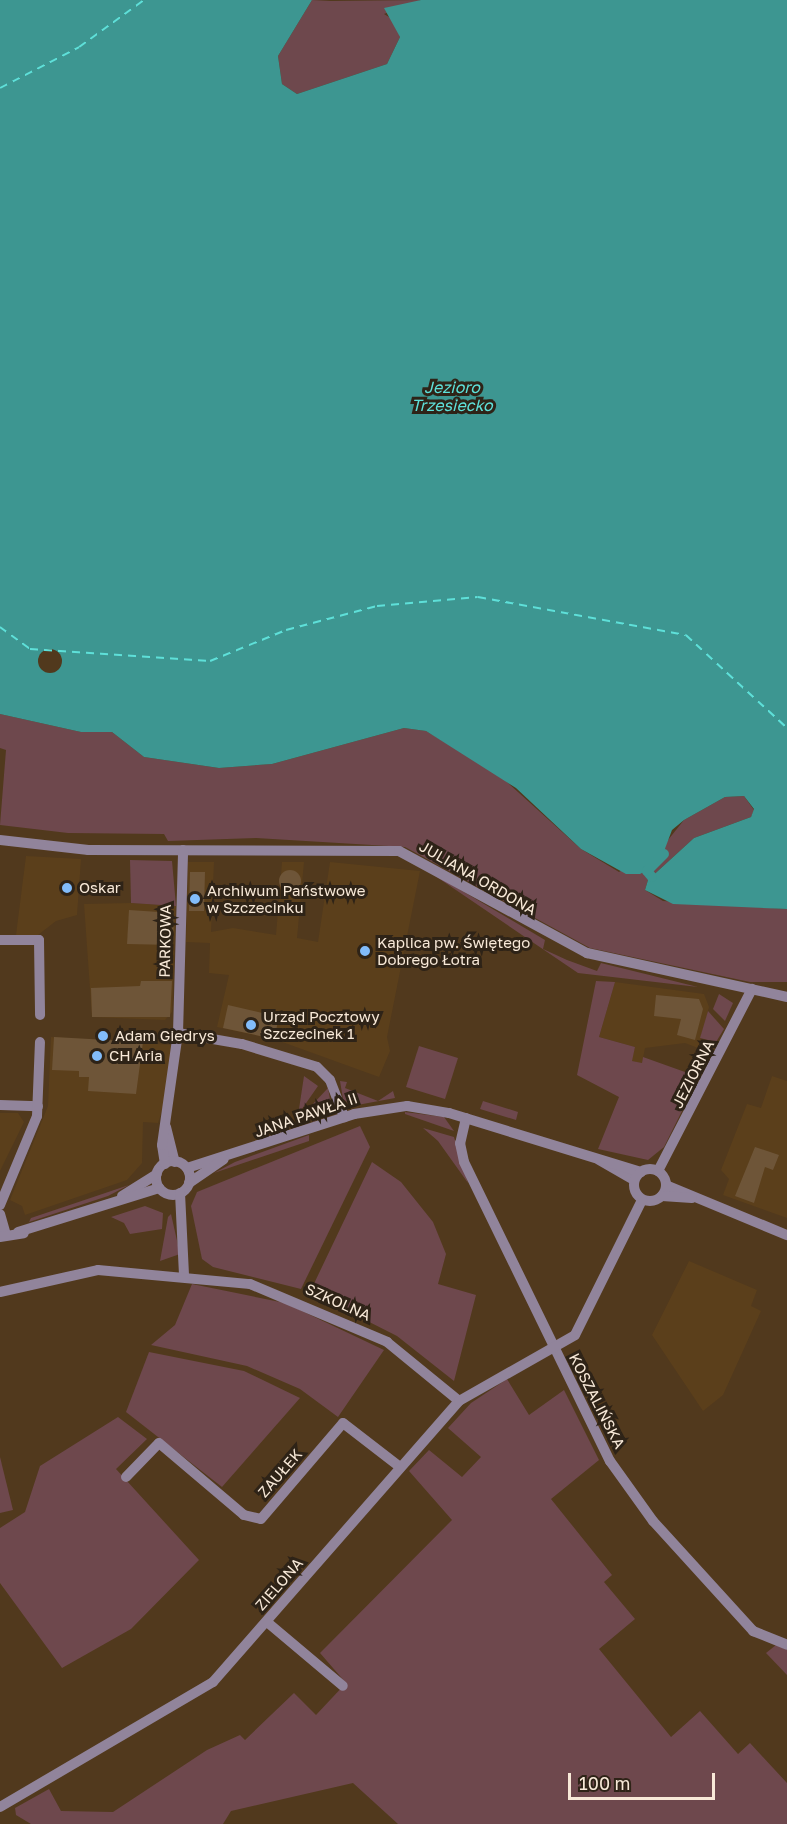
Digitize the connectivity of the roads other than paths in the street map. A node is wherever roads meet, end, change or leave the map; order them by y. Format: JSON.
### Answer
{"nodes":[{"id":1,"x":0,"y":840,"type":"edge"},
{"id":2,"x":183,"y":850,"type":"junction"},
{"id":3,"x":0,"y":940,"type":"edge"},
{"id":4,"x":752,"y":989,"type":"junction"},
{"id":5,"x":787,"y":997,"type":"edge"},
{"id":6,"x":39,"y":1015,"type":"dead end"},
{"id":7,"x":178,"y":1033,"type":"junction"},
{"id":8,"x":40,"y":1041,"type":"dead end"},
{"id":9,"x":0,"y":1105,"type":"edge"},
{"id":10,"x":38,"y":1106,"type":"junction"},
{"id":11,"x":344,"y":1117,"type":"junction"},
{"id":12,"x":466,"y":1118,"type":"junction"},
{"id":13,"x":224,"y":1159,"type":"junction"},
{"id":14,"x":170,"y":1163,"type":"junction"},
{"id":15,"x":187,"y":1168,"type":"junction"},
{"id":16,"x":658,"y":1172,"type":"junction"},
{"id":17,"x":157,"y":1174,"type":"junction"},
{"id":18,"x":638,"y":1176,"type":"junction"},
{"id":19,"x":189,"y":1183,"type":"junction"},
{"id":20,"x":159,"y":1188,"type":"junction"},
{"id":21,"x":664,"y":1190,"type":"junction"},
{"id":22,"x":175,"y":1194,"type":"junction"},
{"id":23,"x":122,"y":1197,"type":"junction"},
{"id":24,"x":642,"y":1200,"type":"junction"},
{"id":25,"x":0,"y":1205,"type":"edge"},
{"id":26,"x":0,"y":1214,"type":"edge"},
{"id":27,"x":787,"y":1235,"type":"edge"},
{"id":28,"x":3,"y":1236,"type":"edge"},
{"id":29,"x":184,"y":1275,"type":"junction"},
{"id":30,"x":0,"y":1292,"type":"edge"},
{"id":31,"x":553,"y":1347,"type":"junction"},
{"id":32,"x":459,"y":1401,"type":"junction"},
{"id":33,"x":400,"y":1467,"type":"junction"},
{"id":34,"x":126,"y":1477,"type":"dead end"},
{"id":35,"x":267,"y":1622,"type":"junction"},
{"id":36,"x":787,"y":1645,"type":"edge"},
{"id":37,"x":343,"y":1686,"type":"dead end"},
{"id":38,"x":0,"y":1807,"type":"edge"}],
"edges":[{"from":1,"to":2,"type":"street","name":"JULIANA ORDONA"},
{"from":2,"to":4,"type":"street","name":"JULIANA ORDONA"},
{"from":2,"to":7,"type":"street","name":"PARKOWA"},
{"from":3,"to":6,"type":"street"},
{"from":4,"to":5,"type":"street","name":"JULIANA ORDONA"},
{"from":4,"to":16,"type":"street","name":"JEZIORNA"},
{"from":7,"to":11,"type":"street"},
{"from":7,"to":14,"type":"street","name":"PARKOWA"},
{"from":8,"to":10,"type":"street"},
{"from":9,"to":10,"type":"street"},
{"from":10,"to":25,"type":"street"},
{"from":11,"to":12,"type":"street","name":"JANA PAWŁA II"},
{"from":11,"to":13,"type":"street","name":"JANA PAWŁA II"},
{"from":12,"to":18,"type":"street","name":"JANA PAWŁA II"},
{"from":12,"to":31,"type":"street","name":"KOSZALIŃSKA"},
{"from":13,"to":15,"type":"street","name":"JANA PAWŁA II"},
{"from":13,"to":19,"type":"street","name":"JANA PAWŁA II"},
{"from":14,"to":15,"type":"street"},
{"from":14,"to":17,"type":"street"},
{"from":15,"to":19,"type":"street"},
{"from":16,"to":18,"type":"street","name":"JANA PAWŁA II"},
{"from":16,"to":21,"type":"street"},
{"from":17,"to":20,"type":"street"},
{"from":17,"to":23,"type":"street"},
{"from":18,"to":24,"type":"street"},
{"from":19,"to":22,"type":"street"},
{"from":20,"to":22,"type":"street"},
{"from":20,"to":23,"type":"street"},
{"from":21,"to":24,"type":"street"},
{"from":21,"to":27,"type":"street"},
{"from":22,"to":29,"type":"street"},
{"from":23,"to":28,"type":"street"},
{"from":24,"to":31,"type":"street"},
{"from":26,"to":28,"type":"street"},
{"from":29,"to":30,"type":"street","name":"SZKOLNA"},
{"from":29,"to":32,"type":"street","name":"SZKOLNA"},
{"from":31,"to":32,"type":"street","name":"ZIELONA"},
{"from":31,"to":36,"type":"street","name":"KOSZALIŃSKA"},
{"from":32,"to":33,"type":"street","name":"ZIELONA"},
{"from":33,"to":34,"type":"street","name":"ZAUŁEK"},
{"from":33,"to":35,"type":"street","name":"ZIELONA"},
{"from":35,"to":37,"type":"street"},
{"from":35,"to":38,"type":"street","name":"ZIELONA"}]}
